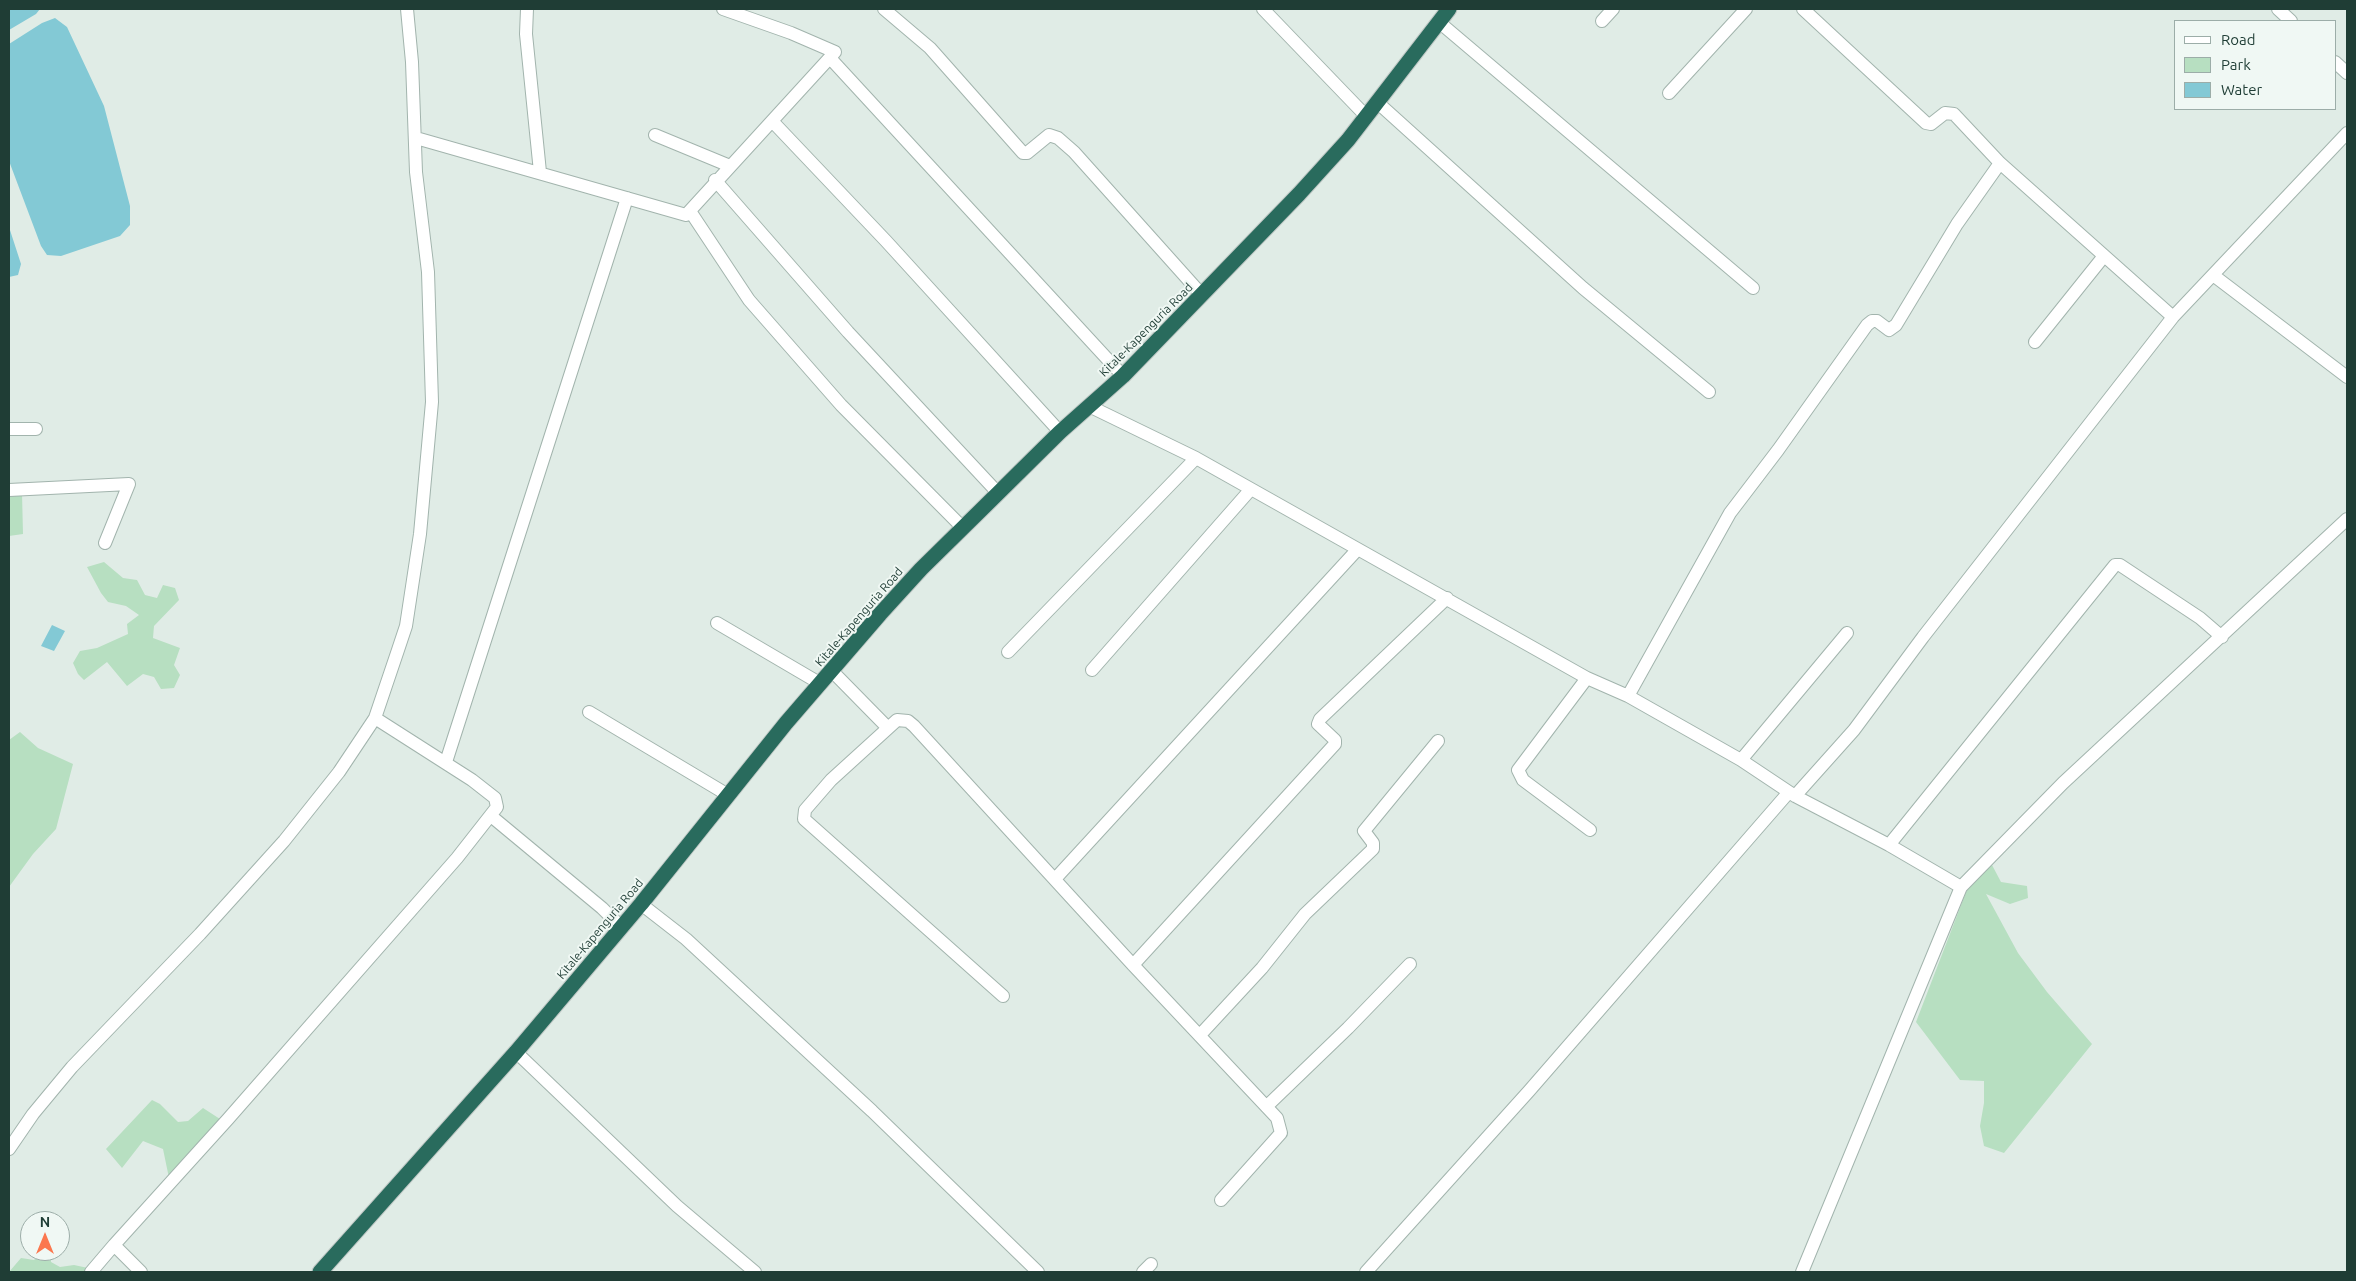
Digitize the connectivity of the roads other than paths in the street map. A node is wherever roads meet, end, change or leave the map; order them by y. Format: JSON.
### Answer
{"nodes":[{"id":1,"x":407,"y":9,"type":"edge"},
{"id":2,"x":527,"y":9,"type":"edge"},
{"id":3,"x":723,"y":9,"type":"edge"},
{"id":4,"x":884,"y":9,"type":"edge"},
{"id":5,"x":1263,"y":9,"type":"edge"},
{"id":6,"x":1449,"y":9,"type":"edge"},
{"id":7,"x":1613,"y":9,"type":"edge"},
{"id":8,"x":1746,"y":9,"type":"edge"},
{"id":9,"x":1803,"y":9,"type":"edge"},
{"id":10,"x":2278,"y":9,"type":"edge"},
{"id":11,"x":745,"y":13,"type":"edge"},
{"id":12,"x":2290,"y":20,"type":"edge"},
{"id":13,"x":1602,"y":21,"type":"dead end"},
{"id":14,"x":1439,"y":22,"type":"junction"},
{"id":15,"x":830,"y":58,"type":"junction"},
{"id":16,"x":2336,"y":63,"type":"edge"},
{"id":17,"x":2347,"y":73,"type":"edge"},
{"id":18,"x":1669,"y":92,"type":"dead end"},
{"id":19,"x":1377,"y":102,"type":"junction"},
{"id":20,"x":1366,"y":116,"type":"junction"},
{"id":21,"x":773,"y":122,"type":"junction"},
{"id":22,"x":2347,"y":133,"type":"edge"},
{"id":23,"x":655,"y":134,"type":"dead end"},
{"id":24,"x":416,"y":138,"type":"junction"},
{"id":25,"x":2000,"y":163,"type":"junction"},
{"id":26,"x":730,"y":166,"type":"junction"},
{"id":27,"x":540,"y":172,"type":"junction"},
{"id":28,"x":715,"y":180,"type":"junction"},
{"id":29,"x":627,"y":198,"type":"junction"},
{"id":30,"x":690,"y":211,"type":"junction"},
{"id":31,"x":2104,"y":256,"type":"junction"},
{"id":32,"x":2213,"y":275,"type":"junction"},
{"id":33,"x":1753,"y":288,"type":"dead end"},
{"id":34,"x":1202,"y":295,"type":"junction"},
{"id":35,"x":2173,"y":317,"type":"junction"},
{"id":36,"x":2035,"y":342,"type":"dead end"},
{"id":37,"x":1122,"y":376,"type":"junction"},
{"id":38,"x":2347,"y":377,"type":"edge"},
{"id":39,"x":1709,"y":392,"type":"dead end"},
{"id":40,"x":1089,"y":406,"type":"junction"},
{"id":41,"x":9,"y":429,"type":"edge"},
{"id":42,"x":36,"y":429,"type":"dead end"},
{"id":43,"x":1060,"y":432,"type":"junction"},
{"id":44,"x":1196,"y":458,"type":"junction"},
{"id":45,"x":1252,"y":489,"type":"junction"},
{"id":46,"x":9,"y":490,"type":"edge"},
{"id":47,"x":998,"y":493,"type":"junction"},
{"id":48,"x":2347,"y":519,"type":"edge"},
{"id":49,"x":963,"y":528,"type":"junction"},
{"id":50,"x":105,"y":543,"type":"dead end"},
{"id":51,"x":1357,"y":550,"type":"junction"},
{"id":52,"x":1447,"y":598,"type":"junction"},
{"id":53,"x":717,"y":623,"type":"dead end"},
{"id":54,"x":1847,"y":633,"type":"dead end"},
{"id":55,"x":2222,"y":637,"type":"junction"},
{"id":56,"x":1008,"y":652,"type":"dead end"},
{"id":57,"x":1092,"y":670,"type":"dead end"},
{"id":58,"x":832,"y":671,"type":"junction"},
{"id":59,"x":1587,"y":678,"type":"junction"},
{"id":60,"x":821,"y":684,"type":"junction"},
{"id":61,"x":1628,"y":696,"type":"junction"},
{"id":62,"x":589,"y":712,"type":"dead end"},
{"id":63,"x":375,"y":718,"type":"junction"},
{"id":64,"x":888,"y":728,"type":"junction"},
{"id":65,"x":1438,"y":741,"type":"dead end"},
{"id":66,"x":1741,"y":760,"type":"junction"},
{"id":67,"x":446,"y":762,"type":"junction"},
{"id":68,"x":1792,"y":794,"type":"junction"},
{"id":69,"x":728,"y":795,"type":"junction"},
{"id":70,"x":491,"y":816,"type":"junction"},
{"id":71,"x":1590,"y":830,"type":"dead end"},
{"id":72,"x":1889,"y":845,"type":"junction"},
{"id":73,"x":1056,"y":880,"type":"junction"},
{"id":74,"x":1961,"y":887,"type":"junction"},
{"id":75,"x":641,"y":904,"type":"junction"},
{"id":76,"x":621,"y":927,"type":"junction"},
{"id":77,"x":1410,"y":964,"type":"dead end"},
{"id":78,"x":1132,"y":965,"type":"junction"},
{"id":79,"x":1003,"y":996,"type":"dead end"},
{"id":80,"x":1200,"y":1036,"type":"junction"},
{"id":81,"x":516,"y":1052,"type":"junction"},
{"id":82,"x":1267,"y":1106,"type":"junction"},
{"id":83,"x":9,"y":1149,"type":"edge"},
{"id":84,"x":1221,"y":1200,"type":"dead end"},
{"id":85,"x":114,"y":1245,"type":"junction"},
{"id":86,"x":91,"y":1272,"type":"edge"},
{"id":87,"x":141,"y":1272,"type":"edge"},
{"id":88,"x":320,"y":1272,"type":"edge"},
{"id":89,"x":755,"y":1272,"type":"edge"},
{"id":90,"x":1038,"y":1272,"type":"edge"},
{"id":91,"x":1366,"y":1272,"type":"edge"},
{"id":92,"x":1802,"y":1272,"type":"edge"}],
"edges":[{"from":1,"to":24,"type":"street"},
{"from":2,"to":27,"type":"street"},
{"from":3,"to":11,"type":"street"},
{"from":4,"to":34,"type":"street"},
{"from":5,"to":20,"type":"street"},
{"from":6,"to":14,"type":"highway","name":"Kitale-Kapenguria Road"},
{"from":7,"to":13,"type":"street"},
{"from":8,"to":18,"type":"street"},
{"from":9,"to":25,"type":"street"},
{"from":10,"to":12,"type":"street"},
{"from":11,"to":15,"type":"street"},
{"from":14,"to":19,"type":"highway","name":"Kitale-Kapenguria Road"},
{"from":14,"to":33,"type":"street"},
{"from":15,"to":21,"type":"street"},
{"from":15,"to":37,"type":"street"},
{"from":16,"to":17,"type":"street"},
{"from":19,"to":20,"type":"highway","name":"Kitale-Kapenguria Road"},
{"from":19,"to":39,"type":"street"},
{"from":20,"to":34,"type":"highway","name":"Kitale-Kapenguria Road"},
{"from":21,"to":26,"type":"street"},
{"from":21,"to":43,"type":"street"},
{"from":22,"to":32,"type":"street"},
{"from":23,"to":26,"type":"street"},
{"from":24,"to":27,"type":"street"},
{"from":24,"to":63,"type":"street"},
{"from":25,"to":31,"type":"street"},
{"from":25,"to":61,"type":"street"},
{"from":26,"to":28,"type":"street"},
{"from":27,"to":29,"type":"street"},
{"from":28,"to":30,"type":"street"},
{"from":28,"to":47,"type":"street"},
{"from":29,"to":30,"type":"street"},
{"from":29,"to":67,"type":"street"},
{"from":30,"to":49,"type":"street"},
{"from":31,"to":35,"type":"street"},
{"from":31,"to":36,"type":"street"},
{"from":32,"to":35,"type":"street"},
{"from":32,"to":38,"type":"street"},
{"from":34,"to":37,"type":"highway","name":"Kitale-Kapenguria Road"},
{"from":35,"to":68,"type":"street"},
{"from":37,"to":40,"type":"highway","name":"Kitale-Kapenguria Road"},
{"from":40,"to":43,"type":"highway","name":"Kitale-Kapenguria Road"},
{"from":40,"to":44,"type":"street"},
{"from":41,"to":42,"type":"street"},
{"from":43,"to":47,"type":"highway","name":"Kitale-Kapenguria Road"},
{"from":44,"to":45,"type":"street"},
{"from":44,"to":56,"type":"street"},
{"from":45,"to":51,"type":"street"},
{"from":45,"to":57,"type":"street"},
{"from":46,"to":50,"type":"street"},
{"from":47,"to":49,"type":"highway","name":"Kitale-Kapenguria Road"},
{"from":48,"to":55,"type":"street"},
{"from":49,"to":58,"type":"highway","name":"Kitale-Kapenguria Road"},
{"from":51,"to":52,"type":"street"},
{"from":51,"to":73,"type":"street"},
{"from":52,"to":59,"type":"street"},
{"from":52,"to":78,"type":"street"},
{"from":53,"to":60,"type":"street"},
{"from":54,"to":66,"type":"street"},
{"from":55,"to":72,"type":"street"},
{"from":55,"to":74,"type":"street"},
{"from":58,"to":60,"type":"highway","name":"Kitale-Kapenguria Road"},
{"from":58,"to":64,"type":"street"},
{"from":59,"to":61,"type":"street"},
{"from":59,"to":71,"type":"street"},
{"from":60,"to":69,"type":"highway","name":"Kitale-Kapenguria Road"},
{"from":61,"to":66,"type":"street"},
{"from":62,"to":69,"type":"street"},
{"from":63,"to":67,"type":"street"},
{"from":63,"to":83,"type":"street"},
{"from":64,"to":73,"type":"street"},
{"from":64,"to":79,"type":"street"},
{"from":65,"to":80,"type":"street"},
{"from":66,"to":68,"type":"street"},
{"from":67,"to":70,"type":"street"},
{"from":68,"to":72,"type":"street"},
{"from":68,"to":91,"type":"street"},
{"from":69,"to":75,"type":"highway","name":"Kitale-Kapenguria Road"},
{"from":70,"to":76,"type":"street"},
{"from":70,"to":85,"type":"street"},
{"from":72,"to":74,"type":"street"},
{"from":73,"to":78,"type":"street"},
{"from":74,"to":92,"type":"street"},
{"from":75,"to":76,"type":"highway","name":"Kitale-Kapenguria Road"},
{"from":75,"to":90,"type":"street"},
{"from":76,"to":81,"type":"highway","name":"Kitale-Kapenguria Road"},
{"from":77,"to":82,"type":"street"},
{"from":78,"to":80,"type":"street"},
{"from":80,"to":82,"type":"street"},
{"from":81,"to":88,"type":"highway","name":"Kitale-Kapenguria Road"},
{"from":81,"to":89,"type":"street"},
{"from":82,"to":84,"type":"street"},
{"from":85,"to":86,"type":"street"},
{"from":85,"to":87,"type":"street"}]}
